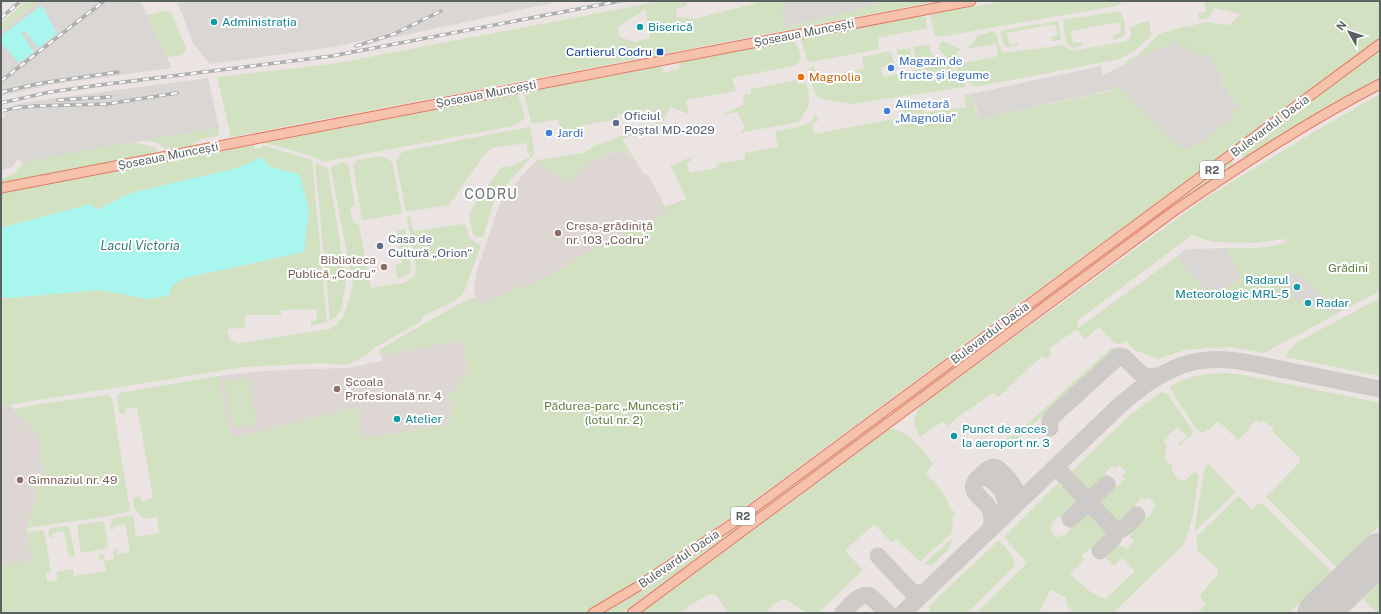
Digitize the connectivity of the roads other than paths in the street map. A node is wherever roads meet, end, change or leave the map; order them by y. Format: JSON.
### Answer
{"nodes":[{"id":1,"x":971,"y":1,"type":"edge"},
{"id":2,"x":1380,"y":44,"type":"edge"},
{"id":3,"x":1380,"y":84,"type":"edge"},
{"id":4,"x":1234,"y":153,"type":"junction"},
{"id":5,"x":1241,"y":165,"type":"junction"},
{"id":6,"x":1,"y":188,"type":"edge"},
{"id":7,"x":887,"y":409,"type":"junction"},
{"id":8,"x":894,"y":418,"type":"junction"},
{"id":9,"x":593,"y":613,"type":"edge"},
{"id":10,"x":632,"y":613,"type":"edge"}],
"edges":[{"from":1,"to":6,"type":"main road","name":"Șoseaua Muncești"},
{"from":2,"to":4,"type":"main road","name":"Bulevardul Dacia","number":"R2"},
{"from":3,"to":5,"type":"main road","name":"Bulevardul Dacia","number":"R2"},
{"from":4,"to":5,"type":"main road"},
{"from":4,"to":7,"type":"main road","name":"Bulevardul Dacia","number":"R2"},
{"from":5,"to":8,"type":"main road","name":"Bulevardul Dacia","number":"R2"},
{"from":7,"to":8,"type":"main road"},
{"from":7,"to":9,"type":"main road","name":"Bulevardul Dacia","number":"R2"},
{"from":8,"to":10,"type":"main road","name":"Bulevardul Dacia","number":"R2"}]}
